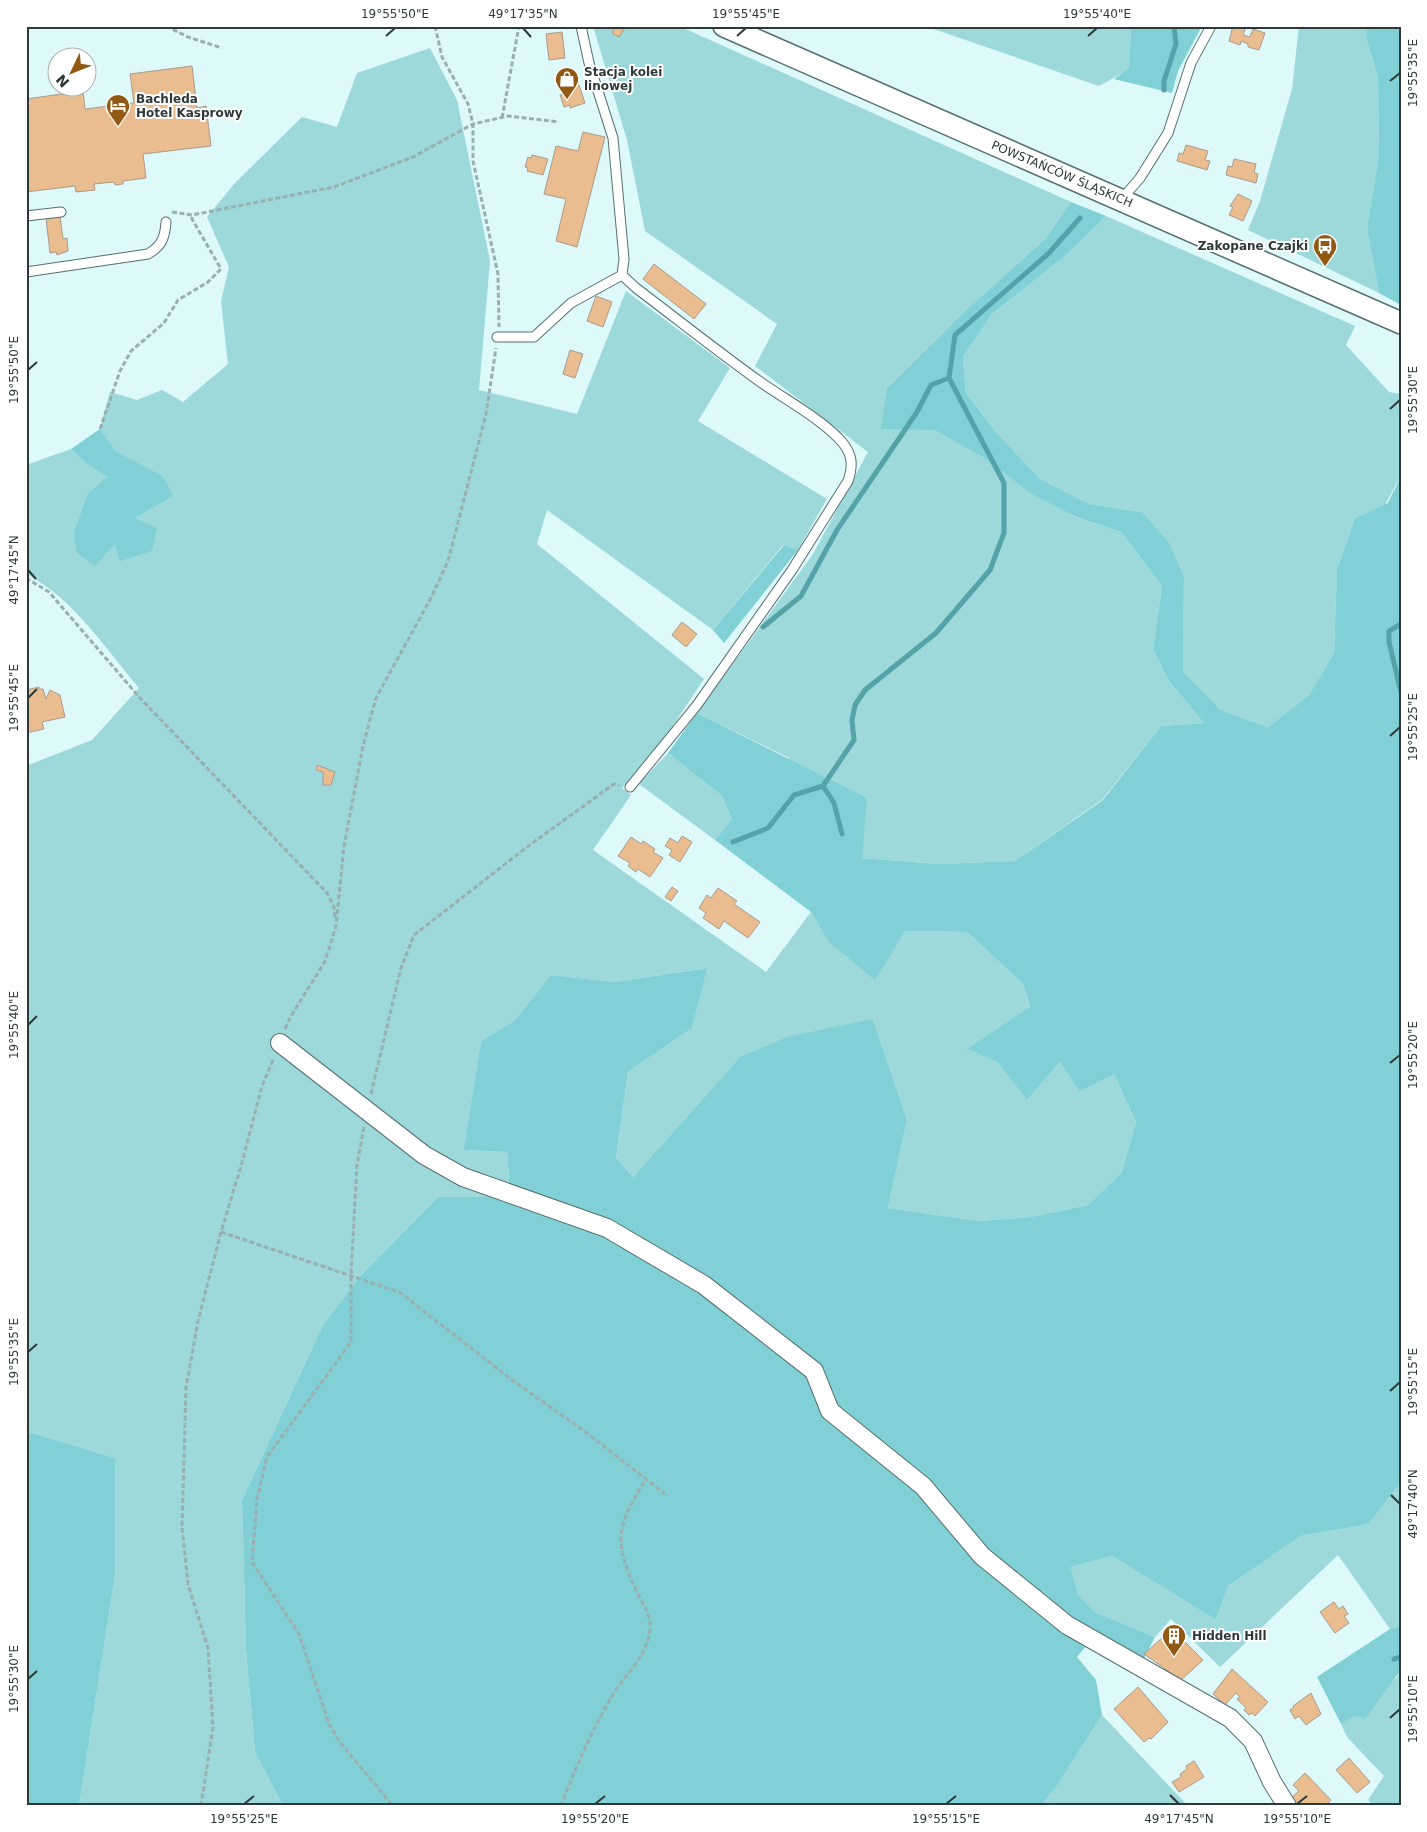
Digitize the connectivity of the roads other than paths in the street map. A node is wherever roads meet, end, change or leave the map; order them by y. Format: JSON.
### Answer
{"nodes":[{"id":1,"x":581,"y":26,"type":"edge"},
{"id":2,"x":724,"y":26,"type":"edge"},
{"id":3,"x":1211,"y":26,"type":"edge"},
{"id":4,"x":1122,"y":200,"type":"junction"},
{"id":5,"x":61,"y":212,"type":"dead end"},
{"id":6,"x":26,"y":216,"type":"edge"},
{"id":7,"x":166,"y":222,"type":"road end"},
{"id":8,"x":26,"y":272,"type":"edge"},
{"id":9,"x":622,"y":275,"type":"junction"},
{"id":10,"x":1401,"y":323,"type":"edge"},
{"id":11,"x":497,"y":337,"type":"road end"},
{"id":12,"x":630,"y":787,"type":"road end"},
{"id":13,"x":280,"y":1043,"type":"road end"},
{"id":14,"x":1287,"y":1806,"type":"edge"}],
"edges":[{"from":1,"to":9,"type":"lane"},
{"from":2,"to":4,"type":"street","name":"POWSTAŃCÓW ŚLĄSKICH"},
{"from":3,"to":4,"type":"lane"},
{"from":4,"to":10,"type":"street","name":"POWSTAŃCÓW ŚLĄSKICH"},
{"from":5,"to":6,"type":"lane"},
{"from":7,"to":8,"type":"lane"},
{"from":9,"to":11,"type":"lane"},
{"from":9,"to":12,"type":"lane"},
{"from":13,"to":14,"type":"street"}]}
